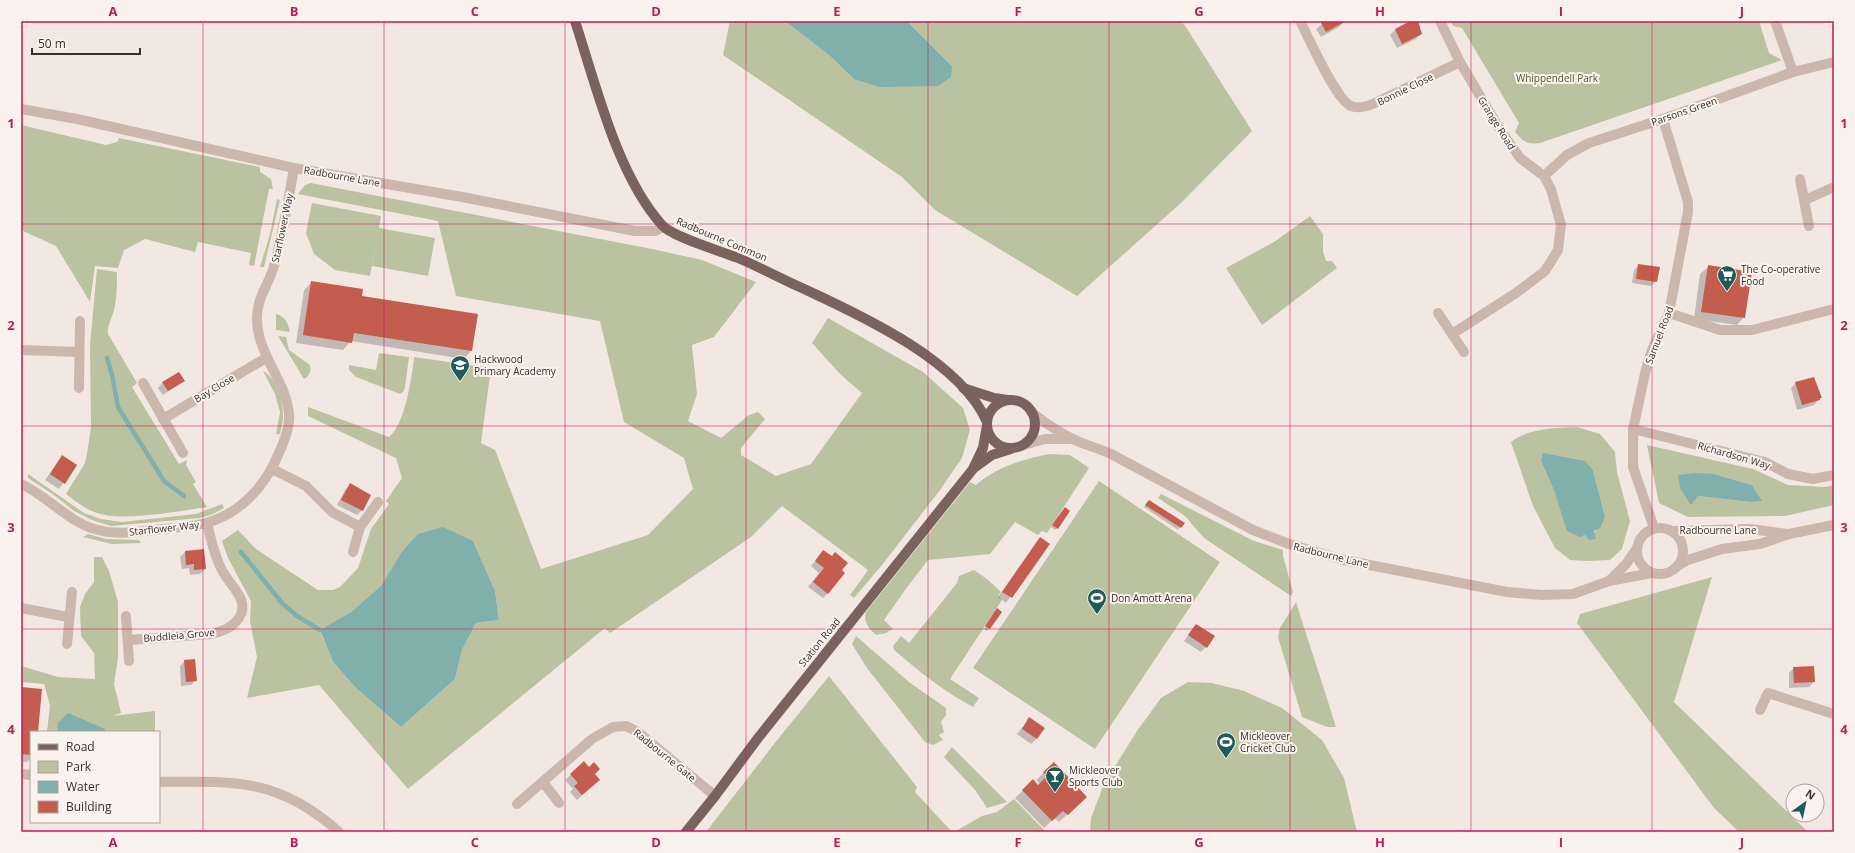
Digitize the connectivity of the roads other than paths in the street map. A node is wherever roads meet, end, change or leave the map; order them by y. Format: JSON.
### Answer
{"nodes":[{"id":1,"x":575,"y":21,"type":"edge"},
{"id":2,"x":1300,"y":21,"type":"edge"},
{"id":3,"x":1440,"y":21,"type":"edge"},
{"id":4,"x":1775,"y":21,"type":"edge"},
{"id":5,"x":1460,"y":62,"type":"junction"},
{"id":6,"x":1834,"y":62,"type":"edge"},
{"id":7,"x":1793,"y":72,"type":"junction"},
{"id":8,"x":21,"y":109,"type":"edge"},
{"id":9,"x":1663,"y":119,"type":"junction"},
{"id":10,"x":294,"y":168,"type":"junction"},
{"id":11,"x":1544,"y":176,"type":"junction"},
{"id":12,"x":1800,"y":179,"type":"dead end"},
{"id":13,"x":1834,"y":187,"type":"edge"},
{"id":14,"x":1805,"y":200,"type":"junction"},
{"id":15,"x":1809,"y":226,"type":"dead end"},
{"id":16,"x":663,"y":227,"type":"junction"},
{"id":17,"x":1834,"y":309,"type":"edge"},
{"id":18,"x":1438,"y":313,"type":"dead end"},
{"id":19,"x":1669,"y":313,"type":"junction"},
{"id":20,"x":80,"y":321,"type":"dead end"},
{"id":21,"x":1452,"y":334,"type":"junction"},
{"id":22,"x":21,"y":350,"type":"edge"},
{"id":23,"x":80,"y":352,"type":"junction"},
{"id":24,"x":1464,"y":352,"type":"dead end"},
{"id":25,"x":266,"y":358,"type":"junction"},
{"id":26,"x":142,"y":383,"type":"dead end"},
{"id":27,"x":79,"y":388,"type":"dead end"},
{"id":28,"x":963,"y":388,"type":"junction"},
{"id":29,"x":1009,"y":400,"type":"junction"},
{"id":30,"x":1031,"y":412,"type":"junction"},
{"id":31,"x":163,"y":419,"type":"junction"},
{"id":32,"x":987,"y":424,"type":"junction"},
{"id":33,"x":1633,"y":429,"type":"junction"},
{"id":34,"x":1073,"y":439,"type":"junction"},
{"id":35,"x":1017,"y":447,"type":"junction"},
{"id":36,"x":183,"y":453,"type":"dead end"},
{"id":37,"x":272,"y":469,"type":"junction"},
{"id":38,"x":973,"y":469,"type":"junction"},
{"id":39,"x":1834,"y":475,"type":"edge"},
{"id":40,"x":21,"y":484,"type":"edge"},
{"id":41,"x":378,"y":502,"type":"dead end"},
{"id":42,"x":207,"y":523,"type":"junction"},
{"id":43,"x":1834,"y":525,"type":"edge"},
{"id":44,"x":360,"y":527,"type":"junction"},
{"id":45,"x":1654,"y":528,"type":"junction"},
{"id":46,"x":1671,"y":531,"type":"junction"},
{"id":47,"x":1789,"y":534,"type":"junction"},
{"id":48,"x":1636,"y":548,"type":"junction"},
{"id":49,"x":353,"y":552,"type":"dead end"},
{"id":50,"x":1679,"y":565,"type":"junction"},
{"id":51,"x":1652,"y":574,"type":"junction"},
{"id":52,"x":1609,"y":581,"type":"junction"},
{"id":53,"x":72,"y":592,"type":"dead end"},
{"id":54,"x":21,"y":608,"type":"edge"},
{"id":55,"x":126,"y":616,"type":"dead end"},
{"id":56,"x":68,"y":617,"type":"junction"},
{"id":57,"x":128,"y":640,"type":"junction"},
{"id":58,"x":67,"y":644,"type":"dead end"},
{"id":59,"x":129,"y":661,"type":"dead end"},
{"id":60,"x":1760,"y":710,"type":"dead end"},
{"id":61,"x":1834,"y":714,"type":"edge"},
{"id":62,"x":160,"y":782,"type":"edge"},
{"id":63,"x":543,"y":782,"type":"junction"},
{"id":64,"x":715,"y":796,"type":"junction"},
{"id":65,"x":559,"y":803,"type":"dead end"},
{"id":66,"x":517,"y":804,"type":"dead end"},
{"id":67,"x":338,"y":832,"type":"edge"},
{"id":68,"x":686,"y":832,"type":"edge"}],
"edges":[{"from":1,"to":16,"type":"main road","name":"Radbourne Common"},
{"from":2,"to":5,"type":"street","name":"Bonnie Close"},
{"from":3,"to":5,"type":"street","name":"Grange Road"},
{"from":4,"to":7,"type":"street"},
{"from":5,"to":11,"type":"street","name":"Grange Road"},
{"from":6,"to":7,"type":"street","name":"Parsons Green"},
{"from":7,"to":9,"type":"street","name":"Parsons Green"},
{"from":8,"to":10,"type":"street","name":"Radbourne Lane"},
{"from":9,"to":11,"type":"street","name":"Parsons Green"},
{"from":9,"to":19,"type":"street","name":"Samuel Road"},
{"from":10,"to":16,"type":"street","name":"Radbourne Lane"},
{"from":10,"to":25,"type":"street","name":"Starflower Way"},
{"from":11,"to":21,"type":"street","name":"Grange Road"},
{"from":12,"to":14,"type":"street"},
{"from":13,"to":14,"type":"street"},
{"from":14,"to":15,"type":"street"},
{"from":16,"to":28,"type":"main road","name":"Radbourne Common"},
{"from":17,"to":19,"type":"street"},
{"from":18,"to":21,"type":"street"},
{"from":19,"to":33,"type":"street","name":"Samuel Road"},
{"from":20,"to":23,"type":"street"},
{"from":21,"to":24,"type":"street"},
{"from":22,"to":23,"type":"street"},
{"from":23,"to":27,"type":"street"},
{"from":25,"to":31,"type":"street","name":"Bay Close"},
{"from":25,"to":37,"type":"street","name":"Starflower Way"},
{"from":26,"to":31,"type":"street"},
{"from":28,"to":29,"type":"main road","name":"Radbourne Common"},
{"from":28,"to":32,"type":"main road","name":"Radbourne Common"},
{"from":29,"to":30,"type":"main road"},
{"from":29,"to":32,"type":"main road"},
{"from":30,"to":34,"type":"street","name":"Radbourne Lane"},
{"from":30,"to":35,"type":"main road"},
{"from":31,"to":36,"type":"street"},
{"from":32,"to":35,"type":"main road"},
{"from":32,"to":38,"type":"main road","name":"Station Road"},
{"from":33,"to":39,"type":"street","name":"Richardson Way"},
{"from":33,"to":45,"type":"street","name":"Samuel Road"},
{"from":34,"to":35,"type":"street","name":"Radbourne Lane"},
{"from":34,"to":52,"type":"street","name":"Radbourne Lane"},
{"from":35,"to":38,"type":"main road","name":"Station Road"},
{"from":37,"to":42,"type":"street","name":"Starflower Way"},
{"from":37,"to":44,"type":"street"},
{"from":38,"to":64,"type":"main road","name":"Station Road"},
{"from":40,"to":42,"type":"street","name":"Starflower Way"},
{"from":41,"to":44,"type":"street"},
{"from":42,"to":57,"type":"street","name":"Buddleia Grove"},
{"from":43,"to":47,"type":"street","name":"Radbourne Lane"},
{"from":44,"to":49,"type":"street"},
{"from":45,"to":46,"type":"street"},
{"from":45,"to":48,"type":"street"},
{"from":46,"to":47,"type":"street","name":"Radbourne Lane"},
{"from":46,"to":50,"type":"street"},
{"from":47,"to":50,"type":"street","name":"Radbourne Lane"},
{"from":48,"to":51,"type":"street"},
{"from":48,"to":52,"type":"street","name":"Radbourne Lane"},
{"from":50,"to":51,"type":"street"},
{"from":51,"to":52,"type":"street","name":"Radbourne Lane"},
{"from":53,"to":56,"type":"street"},
{"from":54,"to":56,"type":"street"},
{"from":55,"to":57,"type":"street"},
{"from":56,"to":58,"type":"street"},
{"from":57,"to":59,"type":"street"},
{"from":60,"to":61,"type":"street"},
{"from":62,"to":67,"type":"street"},
{"from":63,"to":64,"type":"street","name":"Radbourne Gate"},
{"from":63,"to":65,"type":"street"},
{"from":63,"to":66,"type":"street","name":"Radbourne Gate"},
{"from":64,"to":68,"type":"main road","name":"Station Road"}]}
